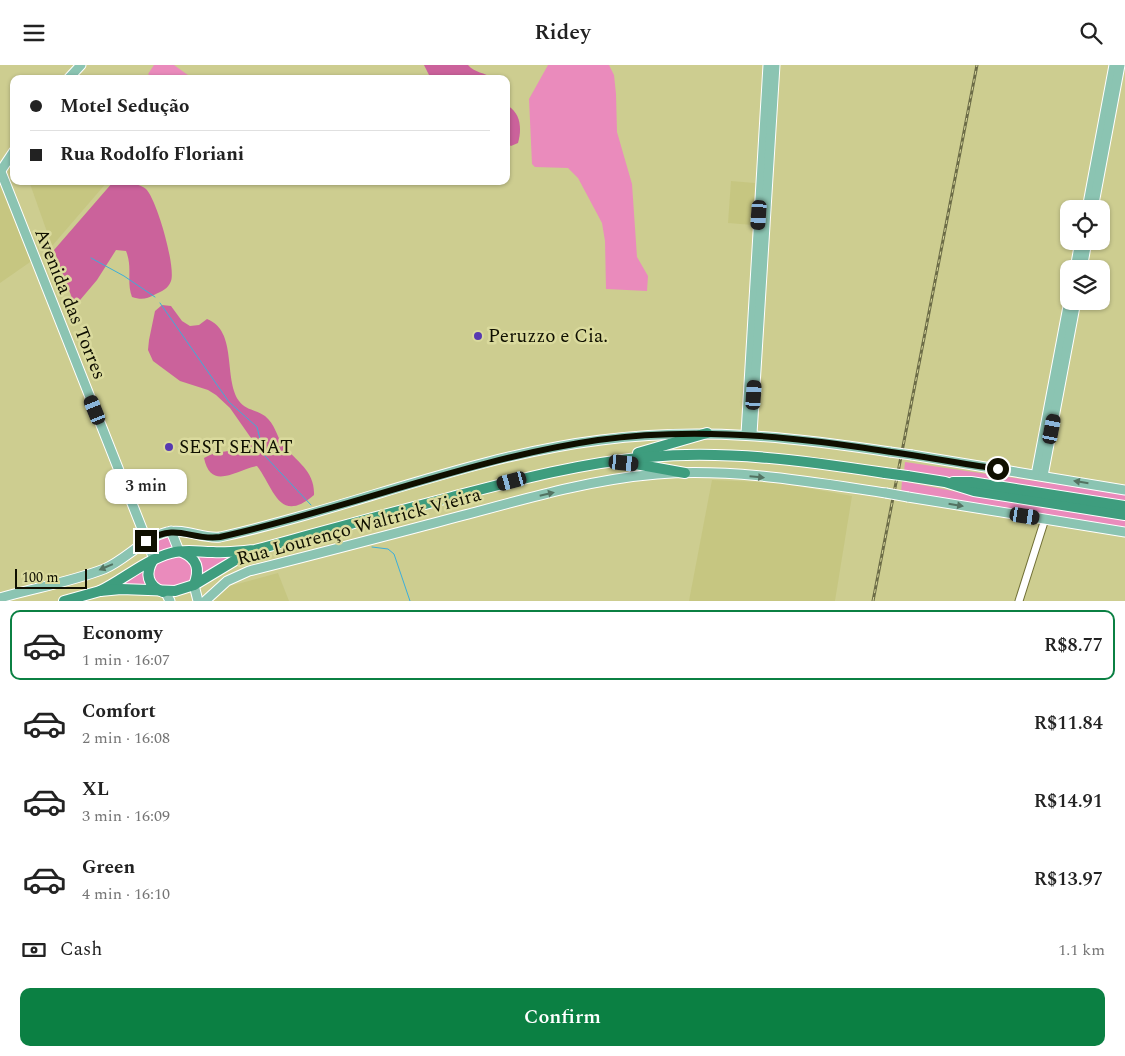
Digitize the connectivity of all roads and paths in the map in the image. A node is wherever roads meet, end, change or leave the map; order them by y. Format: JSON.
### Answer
{"nodes":[{"id":1,"x":81,"y":65,"type":"edge"},
{"id":2,"x":768,"y":65,"type":"edge"},
{"id":3,"x":775,"y":65,"type":"edge"},
{"id":4,"x":1114,"y":65,"type":"edge"},
{"id":5,"x":1120,"y":65,"type":"edge"},
{"id":6,"x":72,"y":75,"type":"edge"},
{"id":7,"x":10,"y":157,"type":"edge"},
{"id":8,"x":0,"y":172,"type":"edge"},
{"id":9,"x":1089,"y":200,"type":"edge"},
{"id":10,"x":1095,"y":200,"type":"edge"},
{"id":11,"x":1068,"y":310,"type":"edge"},
{"id":12,"x":1074,"y":310,"type":"edge"},
{"id":13,"x":707,"y":433,"type":"junction"},
{"id":14,"x":749,"y":434,"type":"junction"},
{"id":15,"x":616,"y":460,"type":"junction"},
{"id":16,"x":592,"y":463,"type":"junction"},
{"id":17,"x":685,"y":473,"type":"junction"},
{"id":18,"x":1040,"y":476,"type":"junction"},
{"id":19,"x":945,"y":482,"type":"junction"},
{"id":20,"x":1125,"y":490,"type":"edge"},
{"id":21,"x":1125,"y":506,"type":"edge"},
{"id":22,"x":1125,"y":515,"type":"edge"},
{"id":23,"x":1045,"y":519,"type":"junction"},
{"id":24,"x":171,"y":531,"type":"junction"},
{"id":25,"x":1125,"y":533,"type":"edge"},
{"id":26,"x":146,"y":541,"type":"junction"},
{"id":27,"x":255,"y":549,"type":"junction"},
{"id":28,"x":179,"y":551,"type":"junction"},
{"id":29,"x":154,"y":559,"type":"junction"},
{"id":30,"x":194,"y":585,"type":"junction"},
{"id":31,"x":100,"y":591,"type":"junction"},
{"id":32,"x":168,"y":597,"type":"edge"},
{"id":33,"x":0,"y":598,"type":"edge"},
{"id":34,"x":64,"y":601,"type":"edge"},
{"id":35,"x":198,"y":601,"type":"edge"},
{"id":36,"x":205,"y":601,"type":"edge"},
{"id":37,"x":1018,"y":601,"type":"edge"}],
"edges":[{"from":1,"to":6,"type":"main road"},
{"from":2,"to":14,"type":"main road"},
{"from":3,"to":14,"type":"main road"},
{"from":4,"to":9,"type":"main road"},
{"from":5,"to":10,"type":"main road"},
{"from":7,"to":8,"type":"main road"},
{"from":8,"to":26,"type":"main road","name":"Avenida das Torres"},
{"from":11,"to":18,"type":"main road"},
{"from":12,"to":18,"type":"main road"},
{"from":13,"to":14,"type":"main road"},
{"from":13,"to":15,"type":"highway"},
{"from":13,"to":24,"type":"main road"},
{"from":14,"to":18,"type":"main road","bridge":true},
{"from":15,"to":16,"type":"highway"},
{"from":15,"to":19,"type":"highway","bridge":true},
{"from":16,"to":17,"type":"highway"},
{"from":16,"to":27,"type":"highway"},
{"from":17,"to":23,"type":"main road","name":"Rua Lourenço Waltrick Vieira","one_way":true,"bridge":true},
{"from":36,"to":17,"type":"main road","name":"Rua Lourenço Waltrick Vieira","one_way":true},
{"from":20,"to":18,"type":"main road","one_way":true},
{"from":19,"to":21,"type":"highway"},
{"from":19,"to":22,"type":"highway"},
{"from":23,"to":25,"type":"main road","name":"Rua Lourenço Waltrick Vieira"},
{"from":23,"to":37,"type":"street"},
{"from":24,"to":26,"type":"main road"},
{"from":24,"to":28,"type":"main road"},
{"from":26,"to":29,"type":"main road","name":"Avenida das Torres"},
{"from":26,"to":33,"type":"main road","one_way":true},
{"from":27,"to":28,"type":"highway"},
{"from":27,"to":30,"type":"highway"},
{"from":28,"to":29,"type":"highway"},
{"from":28,"to":30,"type":"highway"},
{"from":29,"to":31,"type":"highway"},
{"from":29,"to":32,"type":"highway"},
{"from":30,"to":32,"type":"highway"},
{"from":30,"to":35,"type":"main road"},
{"from":31,"to":32,"type":"highway"},
{"from":31,"to":34,"type":"highway"}]}
